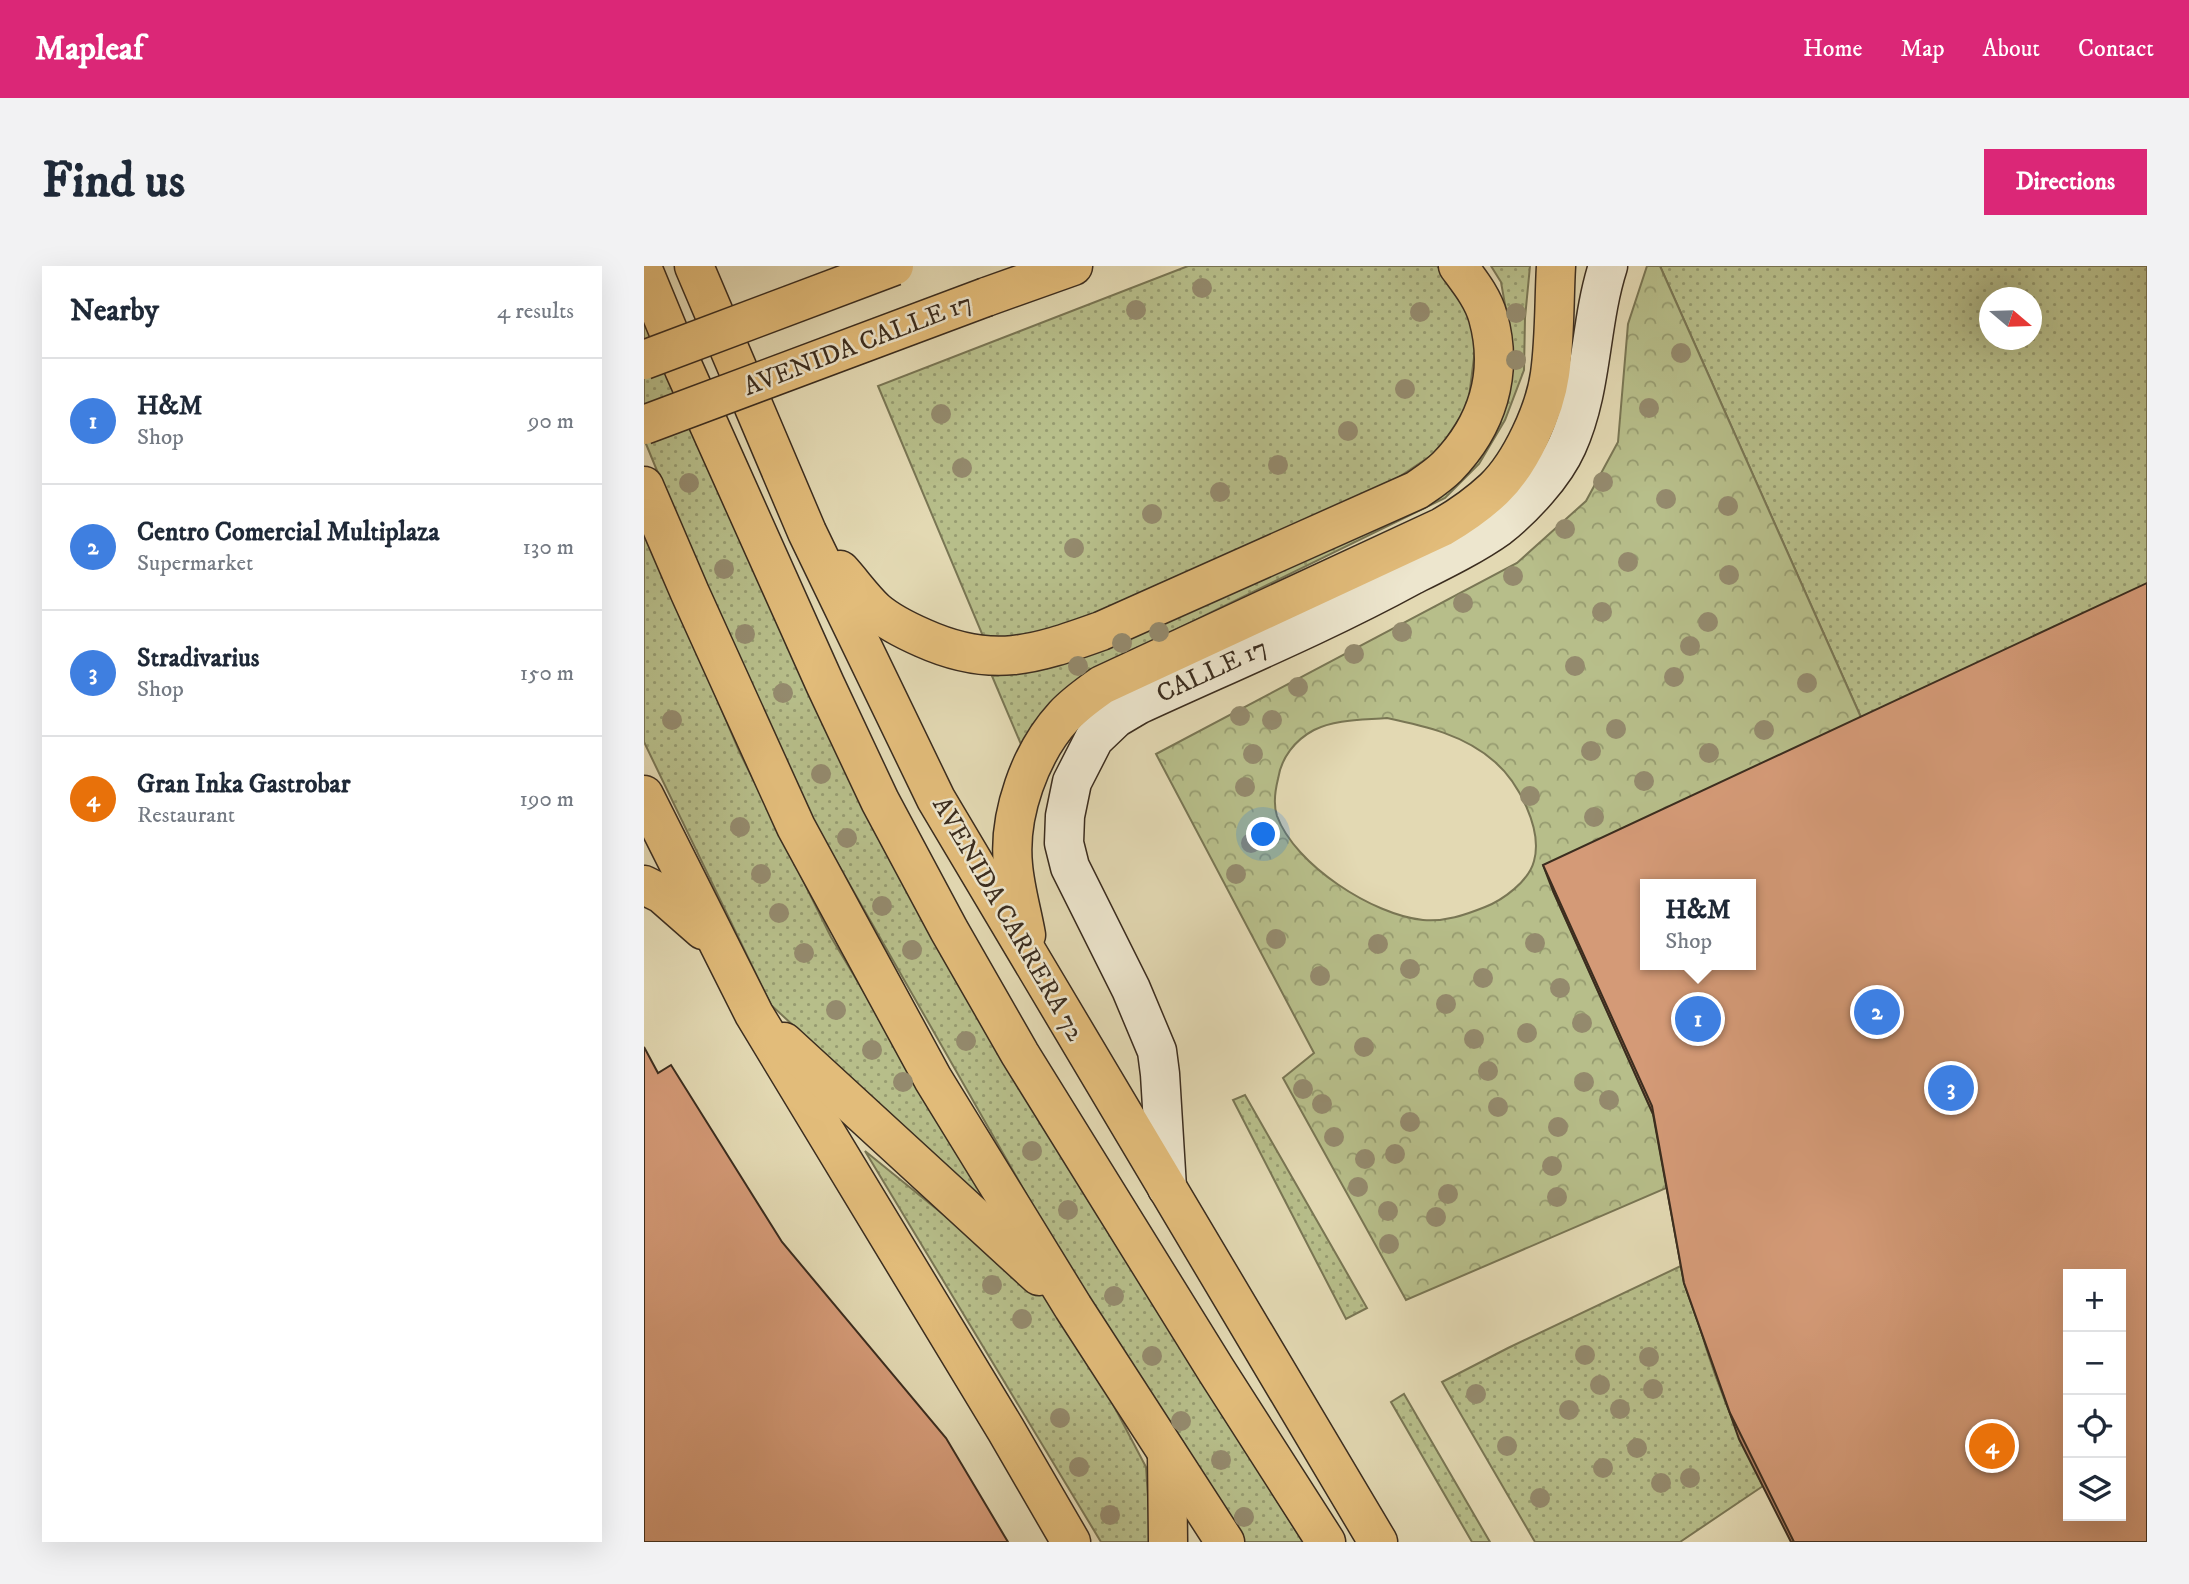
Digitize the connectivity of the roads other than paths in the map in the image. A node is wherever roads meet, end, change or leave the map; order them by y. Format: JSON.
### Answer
{"nodes":[{"id":1,"x":694,"y":266,"type":"edge"},
{"id":2,"x":894,"y":266,"type":"edge"},
{"id":3,"x":1073,"y":266,"type":"edge"},
{"id":4,"x":1458,"y":266,"type":"edge"},
{"id":5,"x":1556,"y":266,"type":"edge"},
{"id":6,"x":1608,"y":266,"type":"edge"},
{"id":7,"x":644,"y":272,"type":"edge"},
{"id":8,"x":644,"y":360,"type":"edge"},
{"id":9,"x":644,"y":425,"type":"edge"},
{"id":10,"x":644,"y":486,"type":"edge"},
{"id":11,"x":807,"y":532,"type":"junction"},
{"id":12,"x":644,"y":796,"type":"edge"},
{"id":13,"x":644,"y":885,"type":"edge"},
{"id":14,"x":716,"y":941,"type":"junction"},
{"id":15,"x":1031,"y":961,"type":"junction"},
{"id":16,"x":754,"y":1014,"type":"junction"},
{"id":17,"x":1167,"y":1188,"type":"junction"},
{"id":18,"x":1073,"y":1307,"type":"junction"},
{"id":19,"x":1216,"y":1370,"type":"junction"},
{"id":20,"x":1167,"y":1453,"type":"junction"},
{"id":21,"x":1337,"y":1474,"type":"junction"},
{"id":22,"x":1071,"y":1542,"type":"edge"},
{"id":23,"x":1168,"y":1542,"type":"edge"},
{"id":24,"x":1225,"y":1542,"type":"edge"},
{"id":25,"x":1326,"y":1542,"type":"edge"},
{"id":26,"x":1378,"y":1542,"type":"edge"}],
"edges":[{"from":1,"to":11,"type":"main road","name":"AVENIDA CARRERA 72"},
{"from":2,"to":8,"type":"main road","bridge":true},
{"from":3,"to":9,"type":"main road","name":"AVENIDA CALLE 17","bridge":true},
{"from":4,"to":11,"type":"main road"},
{"from":5,"to":15,"type":"main road"},
{"from":6,"to":17,"type":"street","name":"CALLE 17"},
{"from":7,"to":19,"type":"main road","name":"AVENIDA CARRERA 72"},
{"from":10,"to":18,"type":"main road"},
{"from":11,"to":15,"type":"main road","name":"AVENIDA CARRERA 72"},
{"from":12,"to":14,"type":"main road"},
{"from":13,"to":14,"type":"main road"},
{"from":14,"to":16,"type":"main road"},
{"from":15,"to":17,"type":"main road","name":"AVENIDA CARRERA 72"},
{"from":16,"to":18,"type":"main road"},
{"from":16,"to":22,"type":"main road"},
{"from":17,"to":21,"type":"main road","name":"AVENIDA CARRERA 72"},
{"from":18,"to":20,"type":"main road"},
{"from":19,"to":21,"type":"main road"},
{"from":19,"to":25,"type":"main road","name":"AVENIDA CARRERA 72"},
{"from":20,"to":23,"type":"main road"},
{"from":20,"to":24,"type":"main road"},
{"from":21,"to":26,"type":"main road","name":"AVENIDA CARRERA 72"}]}
